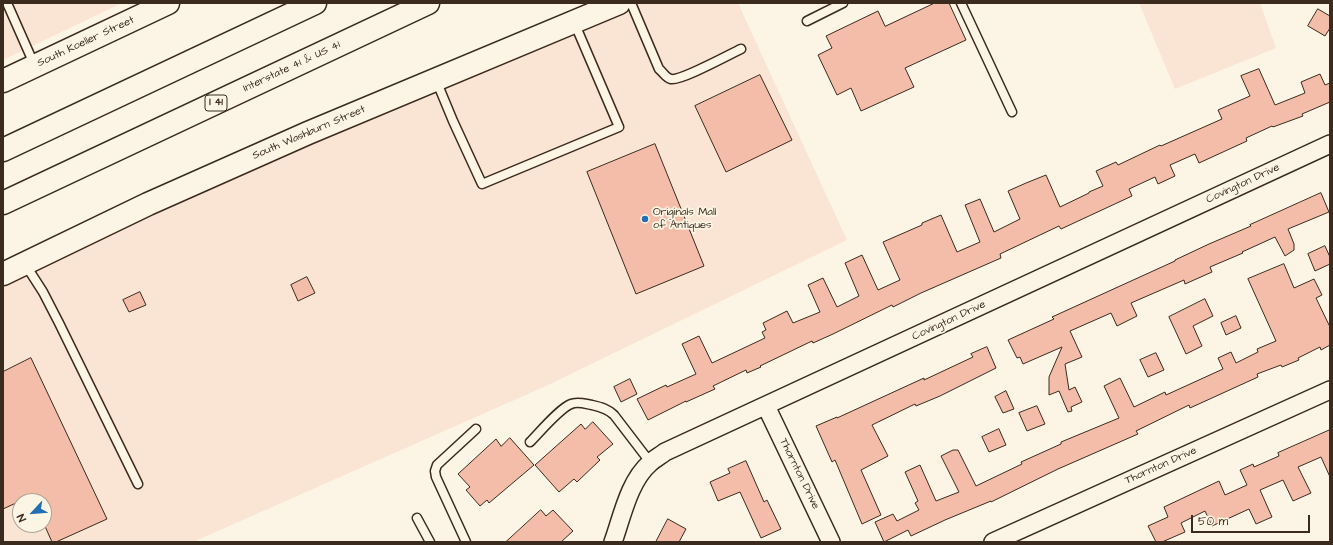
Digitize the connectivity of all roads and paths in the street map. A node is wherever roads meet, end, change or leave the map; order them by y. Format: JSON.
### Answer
{"nodes":[{"id":1,"x":5,"y":3,"type":"edge"},
{"id":2,"x":168,"y":3,"type":"edge"},
{"id":3,"x":315,"y":3,"type":"edge"},
{"id":4,"x":428,"y":3,"type":"edge"},
{"id":5,"x":619,"y":3,"type":"edge"},
{"id":6,"x":631,"y":3,"type":"edge"},
{"id":7,"x":843,"y":3,"type":"edge"},
{"id":8,"x":961,"y":3,"type":"edge"},
{"id":9,"x":807,"y":20,"type":"dead end"},
{"id":10,"x":574,"y":22,"type":"junction"},
{"id":11,"x":741,"y":49,"type":"dead end"},
{"id":12,"x":35,"y":66,"type":"junction"},
{"id":13,"x":436,"y":80,"type":"junction"},
{"id":14,"x":3,"y":81,"type":"edge"},
{"id":15,"x":1012,"y":112,"type":"dead end"},
{"id":16,"x":1330,"y":144,"type":"edge"},
{"id":17,"x":3,"y":150,"type":"edge"},
{"id":18,"x":3,"y":203,"type":"edge"},
{"id":19,"x":25,"y":263,"type":"junction"},
{"id":20,"x":3,"y":274,"type":"edge"},
{"id":21,"x":1330,"y":390,"type":"edge"},
{"id":22,"x":766,"y":406,"type":"junction"},
{"id":23,"x":476,"y":429,"type":"dead end"},
{"id":24,"x":530,"y":442,"type":"dead end"},
{"id":25,"x":650,"y":462,"type":"junction"},
{"id":26,"x":138,"y":484,"type":"dead end"},
{"id":27,"x":417,"y":518,"type":"dead end"},
{"id":28,"x":430,"y":542,"type":"edge"},
{"id":29,"x":466,"y":542,"type":"edge"},
{"id":30,"x":612,"y":542,"type":"edge"},
{"id":31,"x":831,"y":542,"type":"edge"},
{"id":32,"x":993,"y":542,"type":"edge"}],
"edges":[{"from":1,"to":12,"type":"lane"},
{"from":2,"to":12,"type":"main road","name":"South Koeller Street"},
{"from":3,"to":17,"type":"main road"},
{"from":4,"to":18,"type":"main road","name":"Interstate 41 & US 41","number":"I 41"},
{"from":5,"to":10,"type":"main road","name":"South Washburn Street"},
{"from":6,"to":11,"type":"lane"},
{"from":7,"to":9,"type":"lane"},
{"from":8,"to":15,"type":"lane"},
{"from":10,"to":13,"type":"main road","name":"South Washburn Street"},
{"from":10,"to":13,"type":"lane"},
{"from":12,"to":14,"type":"main road","name":"South Koeller Street"},
{"from":13,"to":19,"type":"main road","name":"South Washburn Street"},
{"from":16,"to":22,"type":"street","name":"Covington Drive"},
{"from":19,"to":20,"type":"main road","name":"South Washburn Street"},
{"from":19,"to":26,"type":"lane"},
{"from":21,"to":32,"type":"street","name":"Thornton Drive"},
{"from":22,"to":25,"type":"street","name":"Covington Drive"},
{"from":22,"to":31,"type":"street","name":"Thornton Drive"},
{"from":23,"to":29,"type":"lane"},
{"from":24,"to":25,"type":"lane"},
{"from":25,"to":30,"type":"street","name":"Covington Drive"},
{"from":27,"to":28,"type":"lane"}]}
